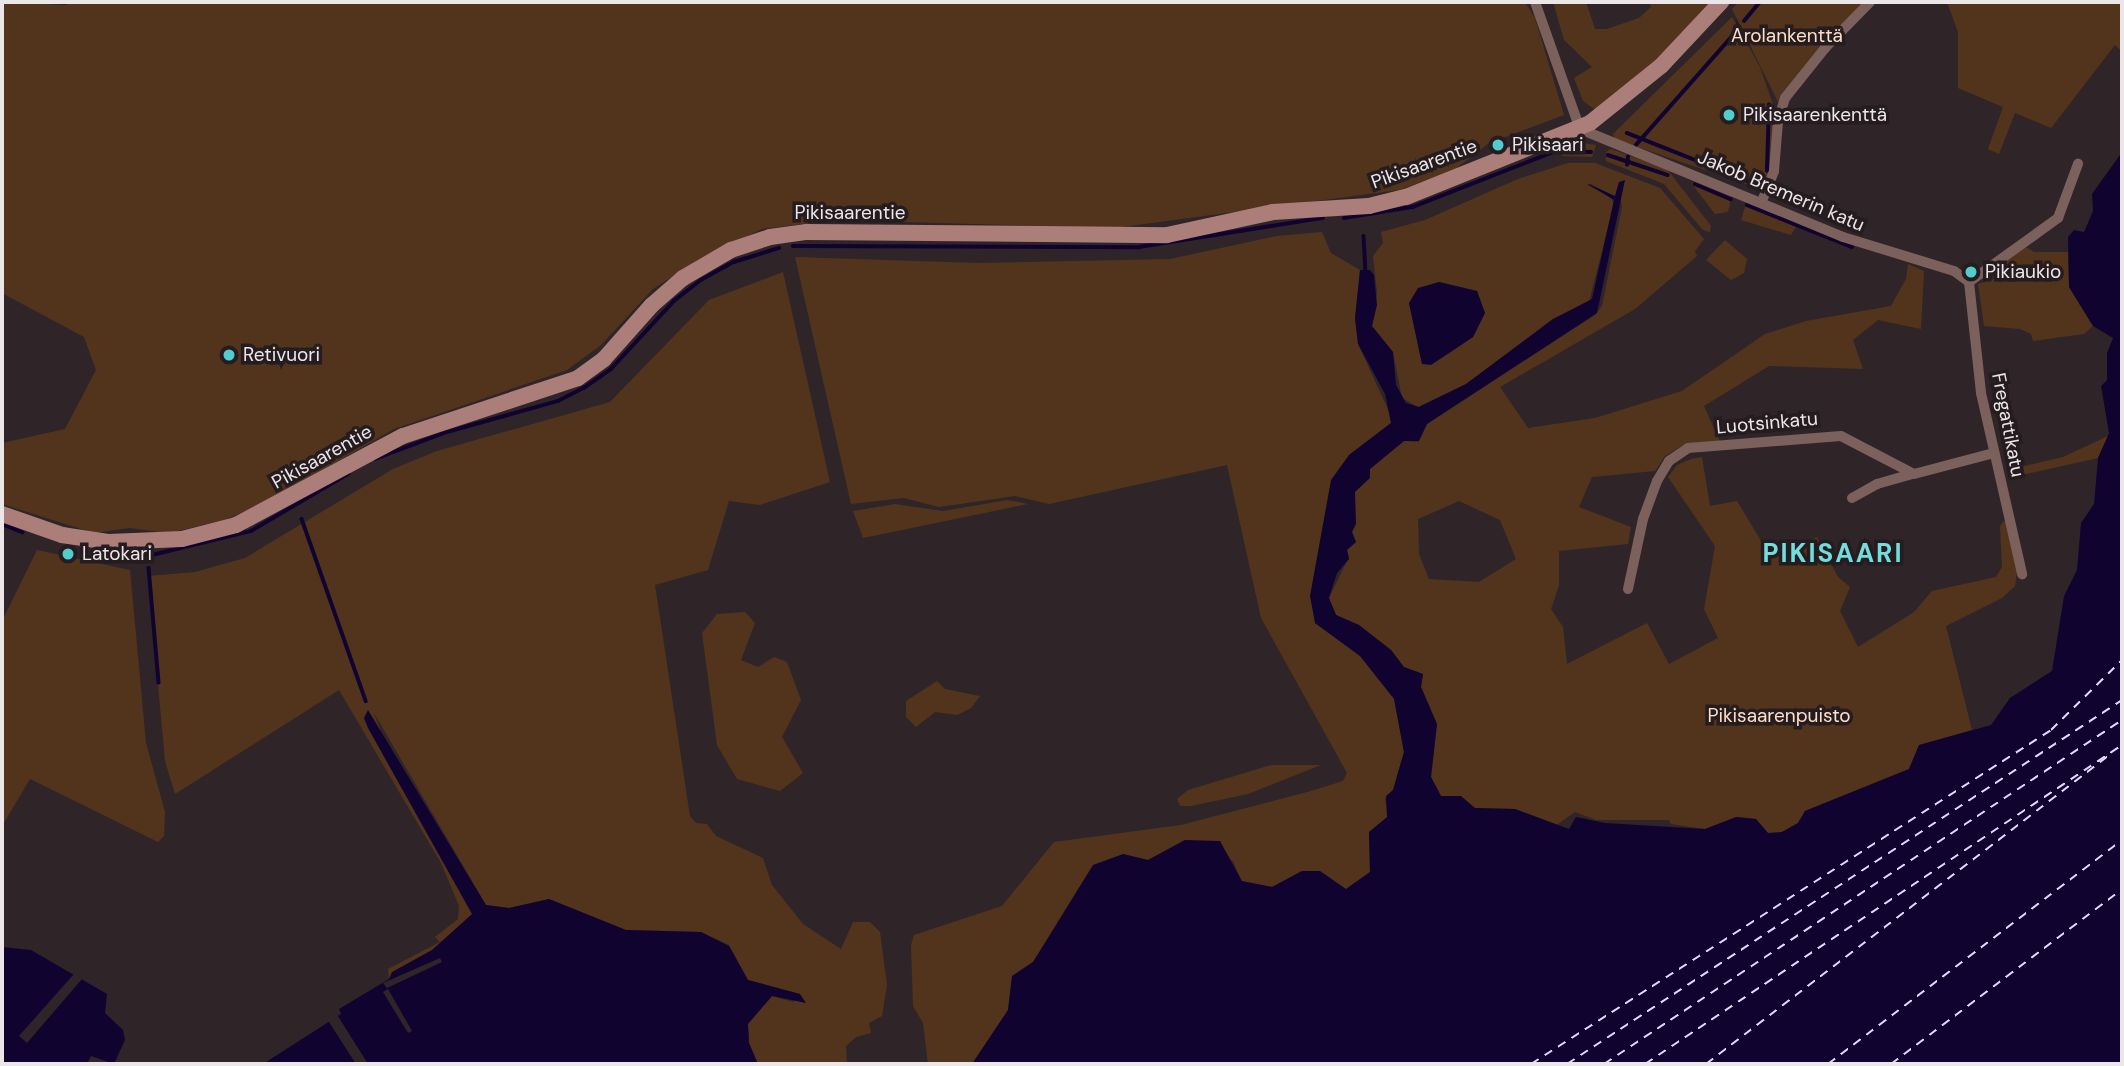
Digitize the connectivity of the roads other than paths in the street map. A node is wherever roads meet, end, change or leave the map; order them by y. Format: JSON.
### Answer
{"nodes":[{"id":1,"x":1535,"y":2,"type":"edge"},
{"id":2,"x":1721,"y":2,"type":"edge"},
{"id":3,"x":1870,"y":2,"type":"edge"},
{"id":4,"x":1580,"y":129,"type":"junction"},
{"id":5,"x":2078,"y":164,"type":"dead end"},
{"id":6,"x":1762,"y":201,"type":"junction"},
{"id":7,"x":1969,"y":282,"type":"junction"},
{"id":8,"x":1994,"y":453,"type":"junction"},
{"id":9,"x":1914,"y":474,"type":"junction"},
{"id":10,"x":1852,"y":498,"type":"dead end"},
{"id":11,"x":2,"y":514,"type":"edge"},
{"id":12,"x":2022,"y":574,"type":"dead end"},
{"id":13,"x":1628,"y":589,"type":"dead end"}],
"edges":[{"from":1,"to":4,"type":"street"},
{"from":2,"to":4,"type":"street","name":"Pikisaarentie"},
{"from":3,"to":6,"type":"street"},
{"from":4,"to":6,"type":"street","name":"Jakob Bremerin katu"},
{"from":4,"to":11,"type":"street","name":"Pikisaarentie"},
{"from":5,"to":7,"type":"street"},
{"from":6,"to":7,"type":"street","name":"Jakob Bremerin katu"},
{"from":7,"to":8,"type":"street","name":"Fregattikatu"},
{"from":8,"to":9,"type":"street"},
{"from":8,"to":12,"type":"street","name":"Fregattikatu"},
{"from":9,"to":10,"type":"street"},
{"from":9,"to":13,"type":"street","name":"Luotsinkatu"}]}
